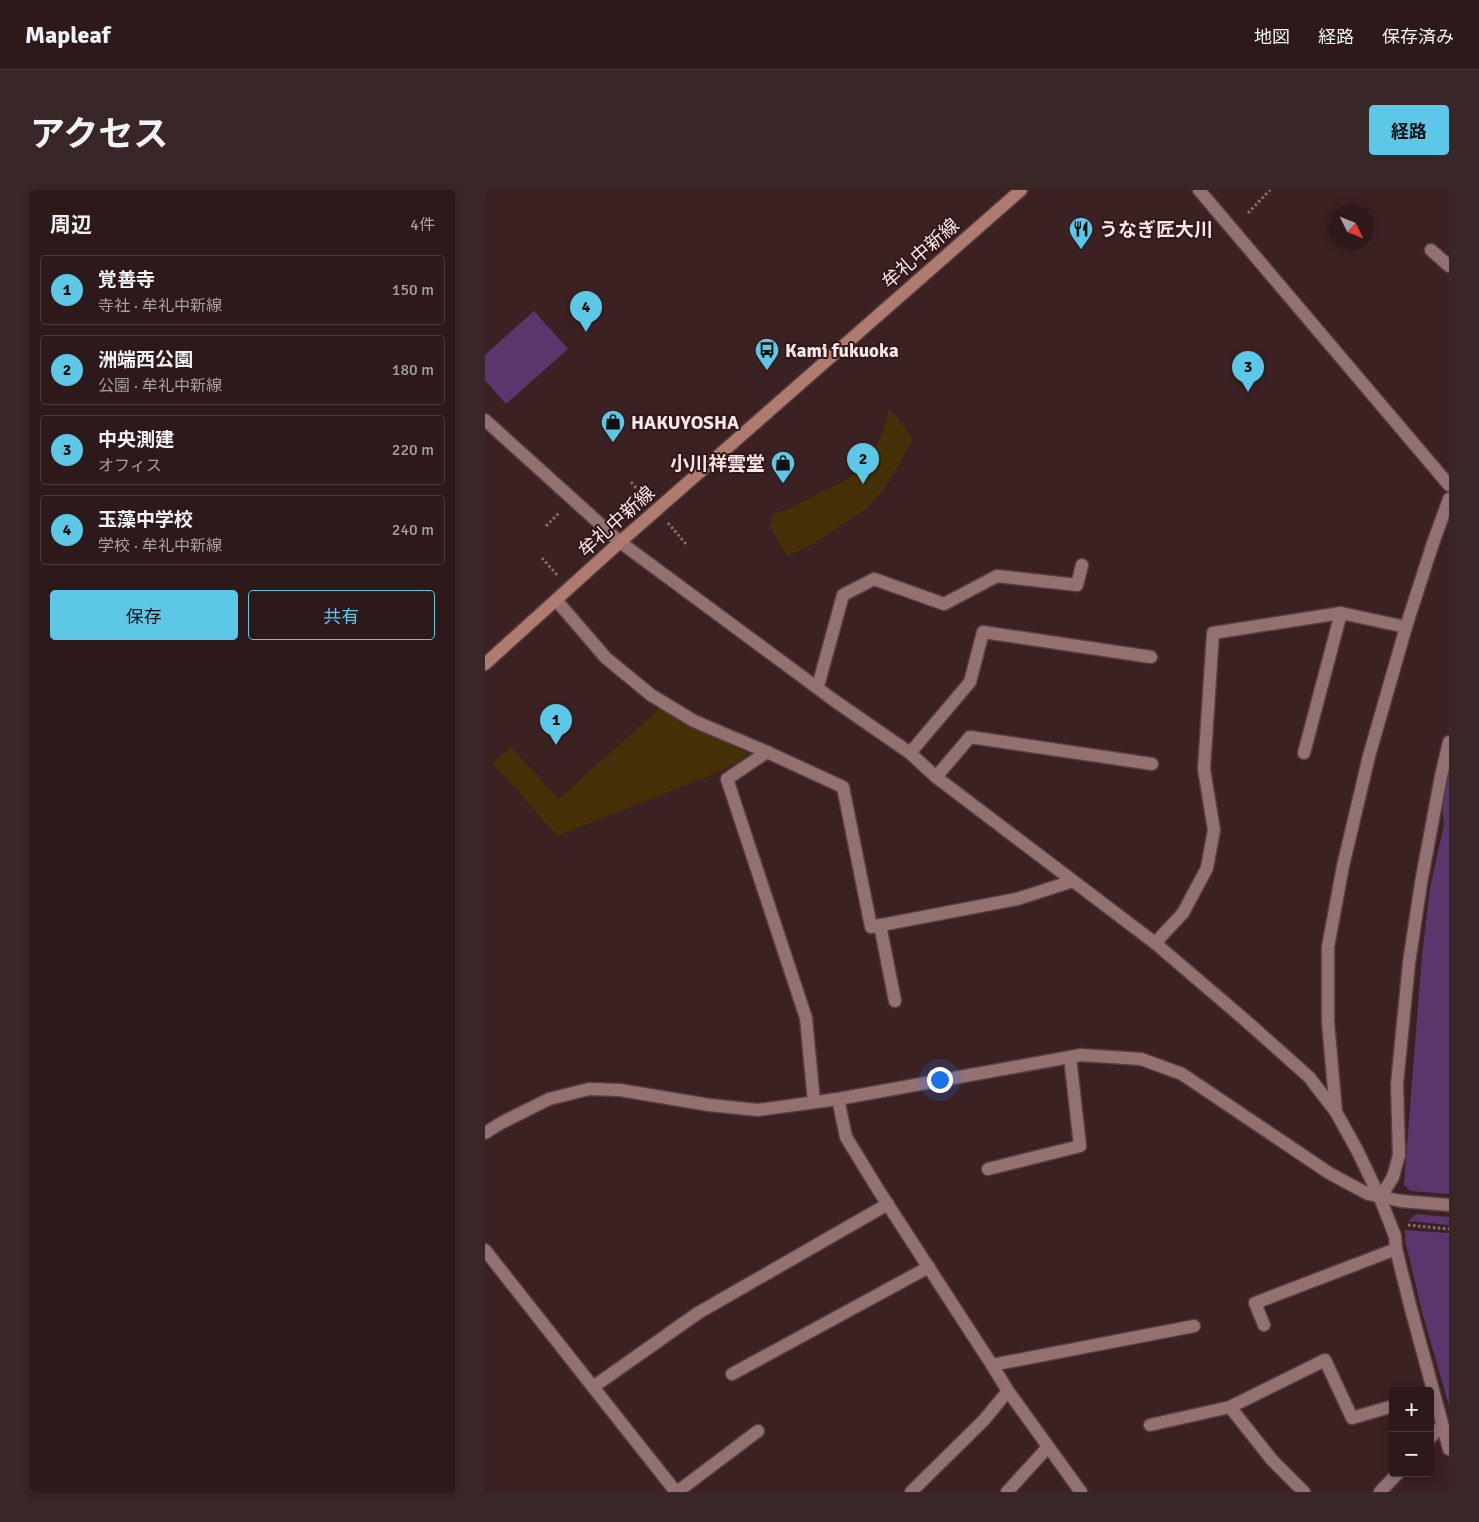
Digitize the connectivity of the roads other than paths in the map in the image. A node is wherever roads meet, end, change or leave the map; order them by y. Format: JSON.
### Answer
{"nodes":[{"id":1,"x":1021,"y":190,"type":"edge"},
{"id":2,"x":1199,"y":190,"type":"edge"},
{"id":3,"x":1431,"y":250,"type":"dead end"},
{"id":4,"x":1449,"y":266,"type":"edge"},
{"id":5,"x":485,"y":420,"type":"edge"},
{"id":6,"x":1449,"y":485,"type":"edge"},
{"id":7,"x":1449,"y":499,"type":"edge"},
{"id":8,"x":620,"y":542,"type":"junction"},
{"id":9,"x":1081,"y":565,"type":"dead end"},
{"id":10,"x":556,"y":600,"type":"junction"},
{"id":11,"x":1341,"y":613,"type":"junction"},
{"id":12,"x":1406,"y":627,"type":"junction"},
{"id":13,"x":1151,"y":657,"type":"dead end"},
{"id":14,"x":485,"y":664,"type":"edge"},
{"id":15,"x":817,"y":686,"type":"junction"},
{"id":16,"x":1449,"y":742,"type":"edge"},
{"id":17,"x":767,"y":752,"type":"junction"},
{"id":18,"x":910,"y":754,"type":"junction"},
{"id":19,"x":1305,"y":754,"type":"dead end"},
{"id":20,"x":1152,"y":764,"type":"dead end"},
{"id":21,"x":936,"y":777,"type":"junction"},
{"id":22,"x":1073,"y":881,"type":"junction"},
{"id":23,"x":880,"y":925,"type":"junction"},
{"id":24,"x":1155,"y":943,"type":"junction"},
{"id":25,"x":895,"y":1000,"type":"dead end"},
{"id":26,"x":1070,"y":1057,"type":"junction"},
{"id":27,"x":838,"y":1099,"type":"junction"},
{"id":28,"x":814,"y":1102,"type":"junction"},
{"id":29,"x":1336,"y":1112,"type":"junction"},
{"id":30,"x":485,"y":1133,"type":"edge"},
{"id":31,"x":988,"y":1169,"type":"dead end"},
{"id":32,"x":1380,"y":1198,"type":"junction"},
{"id":33,"x":888,"y":1204,"type":"junction"},
{"id":34,"x":1449,"y":1205,"type":"edge"},
{"id":35,"x":1396,"y":1249,"type":"junction"},
{"id":36,"x":485,"y":1250,"type":"edge"},
{"id":37,"x":929,"y":1267,"type":"junction"},
{"id":38,"x":1264,"y":1325,"type":"dead end"},
{"id":39,"x":1194,"y":1326,"type":"dead end"},
{"id":40,"x":993,"y":1365,"type":"junction"},
{"id":41,"x":732,"y":1374,"type":"dead end"},
{"id":42,"x":593,"y":1387,"type":"junction"},
{"id":43,"x":1430,"y":1387,"type":"edge"},
{"id":44,"x":1008,"y":1392,"type":"junction"},
{"id":45,"x":1434,"y":1400,"type":"edge"},
{"id":46,"x":1230,"y":1407,"type":"junction"},
{"id":47,"x":1389,"y":1407,"type":"edge"},
{"id":48,"x":1151,"y":1425,"type":"dead end"},
{"id":49,"x":1442,"y":1425,"type":"junction"},
{"id":50,"x":758,"y":1431,"type":"dead end"},
{"id":51,"x":1434,"y":1434,"type":"edge"},
{"id":52,"x":1048,"y":1448,"type":"junction"},
{"id":53,"x":1449,"y":1449,"type":"edge"},
{"id":54,"x":1394,"y":1477,"type":"edge"},
{"id":55,"x":677,"y":1492,"type":"edge"},
{"id":56,"x":911,"y":1492,"type":"edge"},
{"id":57,"x":1007,"y":1492,"type":"edge"},
{"id":58,"x":1081,"y":1492,"type":"edge"},
{"id":59,"x":1304,"y":1492,"type":"edge"},
{"id":60,"x":1380,"y":1492,"type":"edge"}],
"edges":[{"from":1,"to":8,"type":"main road","name":"牟礼中新線"},
{"from":2,"to":6,"type":"street"},
{"from":3,"to":4,"type":"street"},
{"from":5,"to":8,"type":"street"},
{"from":7,"to":12,"type":"street"},
{"from":8,"to":10,"type":"main road","name":"牟礼中新線"},
{"from":8,"to":15,"type":"street"},
{"from":9,"to":15,"type":"street"},
{"from":10,"to":14,"type":"main road","name":"牟礼中新線"},
{"from":10,"to":17,"type":"street"},
{"from":11,"to":12,"type":"street"},
{"from":11,"to":19,"type":"street"},
{"from":11,"to":24,"type":"street"},
{"from":12,"to":29,"type":"street"},
{"from":13,"to":18,"type":"street"},
{"from":15,"to":18,"type":"street"},
{"from":16,"to":32,"type":"street"},
{"from":17,"to":23,"type":"street"},
{"from":17,"to":28,"type":"street"},
{"from":18,"to":21,"type":"street"},
{"from":20,"to":21,"type":"street"},
{"from":21,"to":22,"type":"street"},
{"from":22,"to":23,"type":"street"},
{"from":22,"to":24,"type":"street"},
{"from":23,"to":25,"type":"street"},
{"from":24,"to":29,"type":"street"},
{"from":26,"to":27,"type":"street"},
{"from":26,"to":31,"type":"street"},
{"from":26,"to":32,"type":"street"},
{"from":27,"to":28,"type":"street"},
{"from":27,"to":33,"type":"street"},
{"from":28,"to":30,"type":"street"},
{"from":29,"to":32,"type":"street"},
{"from":32,"to":34,"type":"street"},
{"from":32,"to":35,"type":"street"},
{"from":33,"to":37,"type":"street"},
{"from":33,"to":42,"type":"street"},
{"from":35,"to":38,"type":"street"},
{"from":35,"to":43,"type":"street"},
{"from":36,"to":42,"type":"street"},
{"from":37,"to":40,"type":"street"},
{"from":37,"to":41,"type":"street"},
{"from":39,"to":40,"type":"street"},
{"from":40,"to":44,"type":"street"},
{"from":42,"to":55,"type":"street"},
{"from":44,"to":52,"type":"street"},
{"from":44,"to":56,"type":"street"},
{"from":45,"to":49,"type":"street"},
{"from":46,"to":47,"type":"street"},
{"from":46,"to":48,"type":"street"},
{"from":46,"to":59,"type":"street"},
{"from":49,"to":51,"type":"street"},
{"from":49,"to":53,"type":"street"},
{"from":50,"to":55,"type":"street"},
{"from":52,"to":57,"type":"street"},
{"from":52,"to":58,"type":"street"},
{"from":54,"to":60,"type":"street"}]}
